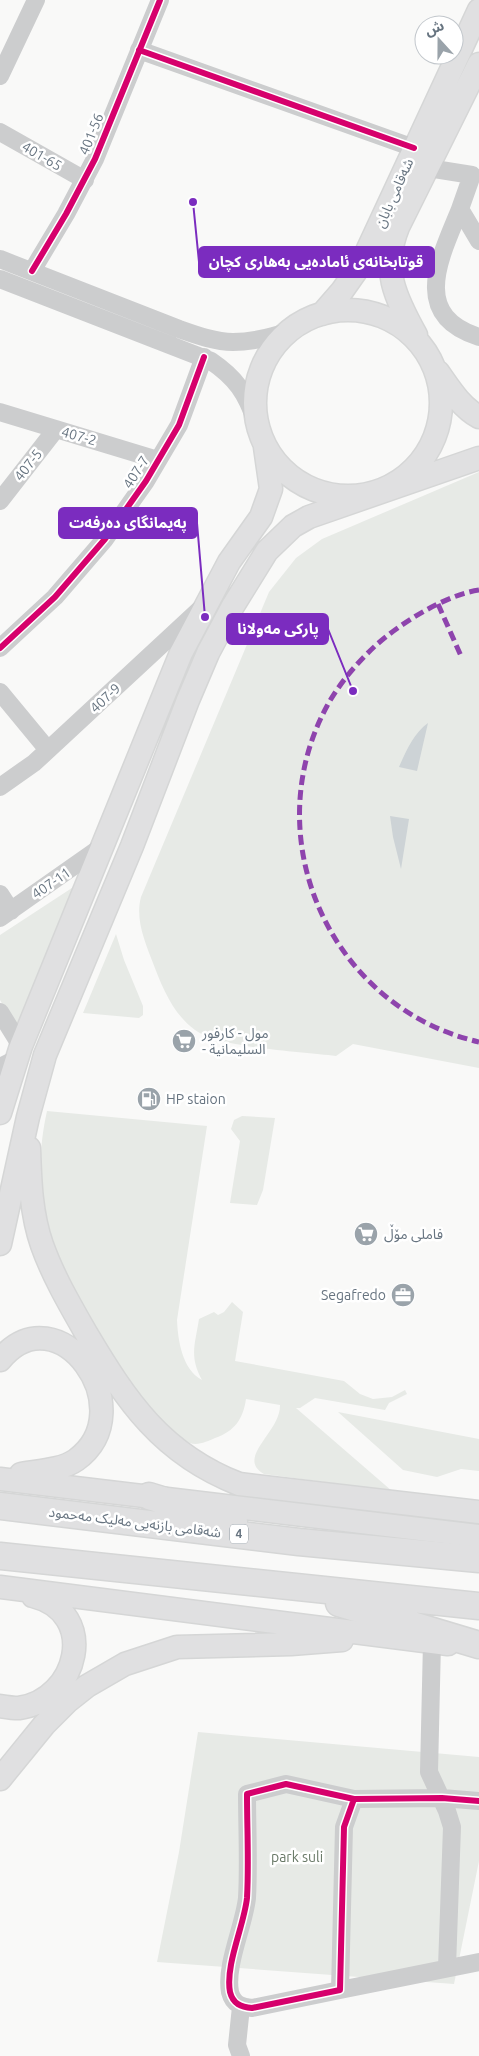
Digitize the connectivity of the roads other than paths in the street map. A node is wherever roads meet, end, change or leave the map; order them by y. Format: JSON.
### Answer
{"nodes":[{"id":1,"x":36,"y":0,"type":"edge"},
{"id":2,"x":160,"y":0,"type":"edge"},
{"id":3,"x":479,"y":10,"type":"edge"},
{"id":4,"x":139,"y":50,"type":"junction"},
{"id":5,"x":479,"y":64,"type":"edge"},
{"id":6,"x":0,"y":76,"type":"edge"},
{"id":7,"x":0,"y":132,"type":"edge"},
{"id":8,"x":414,"y":148,"type":"junction"},
{"id":9,"x":428,"y":168,"type":"junction"},
{"id":10,"x":476,"y":172,"type":"edge"},
{"id":11,"x":85,"y":180,"type":"junction"},
{"id":12,"x":460,"y":209,"type":"junction"},
{"id":13,"x":479,"y":241,"type":"edge"},
{"id":14,"x":0,"y":258,"type":"edge"},
{"id":15,"x":32,"y":271,"type":"junction"},
{"id":16,"x":1,"y":283,"type":"edge"},
{"id":17,"x":322,"y":314,"type":"junction"},
{"id":18,"x":288,"y":332,"type":"junction"},
{"id":19,"x":479,"y":337,"type":"edge"},
{"id":20,"x":204,"y":357,"type":"junction"},
{"id":21,"x":428,"y":357,"type":"junction"},
{"id":22,"x":0,"y":412,"type":"edge"},
{"id":23,"x":479,"y":417,"type":"edge"},
{"id":24,"x":256,"y":422,"type":"junction"},
{"id":25,"x":56,"y":429,"type":"junction"},
{"id":26,"x":265,"y":447,"type":"junction"},
{"id":27,"x":479,"y":458,"type":"edge"},
{"id":28,"x":158,"y":460,"type":"junction"},
{"id":29,"x":388,"y":488,"type":"junction"},
{"id":30,"x":0,"y":501,"type":"edge"},
{"id":31,"x":207,"y":603,"type":"junction"},
{"id":32,"x":0,"y":648,"type":"edge"},
{"id":33,"x":0,"y":692,"type":"edge"},
{"id":34,"x":48,"y":750,"type":"junction"},
{"id":35,"x":0,"y":787,"type":"edge"},
{"id":36,"x":101,"y":847,"type":"junction"},
{"id":37,"x":0,"y":894,"type":"edge"},
{"id":38,"x":5,"y":915,"type":"edge"},
{"id":39,"x":0,"y":1012,"type":"edge"},
{"id":40,"x":13,"y":1058,"type":"edge"},
{"id":41,"x":0,"y":1113,"type":"edge"},
{"id":42,"x":28,"y":1118,"type":"junction"},
{"id":43,"x":0,"y":1244,"type":"edge"},
{"id":44,"x":0,"y":1360,"type":"edge"},
{"id":45,"x":0,"y":1478,"type":"edge"},
{"id":46,"x":328,"y":1494,"type":"junction"},
{"id":47,"x":149,"y":1496,"type":"junction"},
{"id":48,"x":0,"y":1506,"type":"edge"},
{"id":49,"x":479,"y":1512,"type":"edge"},
{"id":50,"x":296,"y":1514,"type":"junction"},
{"id":51,"x":479,"y":1536,"type":"edge"},
{"id":52,"x":300,"y":1542,"type":"junction"},
{"id":53,"x":0,"y":1556,"type":"edge"},
{"id":54,"x":479,"y":1559,"type":"edge"},
{"id":55,"x":276,"y":1585,"type":"junction"},
{"id":56,"x":0,"y":1588,"type":"edge"},
{"id":57,"x":479,"y":1606,"type":"edge"},
{"id":58,"x":388,"y":1636,"type":"junction"},
{"id":59,"x":432,"y":1642,"type":"junction"},
{"id":60,"x":479,"y":1646,"type":"edge"},
{"id":61,"x":0,"y":1706,"type":"edge"},
{"id":62,"x":0,"y":1779,"type":"edge"},
{"id":63,"x":442,"y":1798,"type":"junction"},
{"id":64,"x":354,"y":1799,"type":"junction"},
{"id":65,"x":479,"y":1801,"type":"edge"},
{"id":66,"x":479,"y":1962,"type":"edge"},
{"id":67,"x":446,"y":1967,"type":"junction"},
{"id":68,"x":340,"y":1990,"type":"junction"},
{"id":69,"x":241,"y":2007,"type":"junction"},
{"id":70,"x":241,"y":2056,"type":"edge"}],
"edges":[{"from":1,"to":6,"type":"street"},
{"from":2,"to":4,"type":"street","name":"401-56"},
{"from":3,"to":8,"type":"main road","name":"شەقامی بابان"},
{"from":4,"to":8,"type":"street"},
{"from":4,"to":11,"type":"street","name":"401-56"},
{"from":5,"to":9,"type":"main road","name":"شەقامی بابان"},
{"from":7,"to":11,"type":"street","name":"401-65"},
{"from":8,"to":17,"type":"main road","name":"شەقامی بابان"},
{"from":9,"to":10,"type":"street"},
{"from":9,"to":21,"type":"main road","name":"شەقامی بابان"},
{"from":10,"to":12,"type":"street"},
{"from":11,"to":15,"type":"street","name":"401-56"},
{"from":12,"to":13,"type":"street"},
{"from":12,"to":19,"type":"street"},
{"from":14,"to":15,"type":"street"},
{"from":15,"to":18,"type":"street"},
{"from":16,"to":20,"type":"street"},
{"from":17,"to":18,"type":"main road"},
{"from":17,"to":21,"type":"main road"},
{"from":18,"to":24,"type":"main road"},
{"from":20,"to":24,"type":"street"},
{"from":20,"to":28,"type":"street","name":"407-7"},
{"from":21,"to":23,"type":"main road"},
{"from":21,"to":29,"type":"main road"},
{"from":22,"to":25,"type":"street","name":"407-2"},
{"from":24,"to":26,"type":"main road"},
{"from":25,"to":28,"type":"street","name":"407-2"},
{"from":25,"to":30,"type":"street","name":"407-5"},
{"from":26,"to":29,"type":"main road"},
{"from":26,"to":31,"type":"main road"},
{"from":27,"to":29,"type":"main road"},
{"from":28,"to":32,"type":"street","name":"407-7"},
{"from":29,"to":42,"type":"main road"},
{"from":31,"to":34,"type":"street","name":"407-9"},
{"from":31,"to":36,"type":"main road"},
{"from":33,"to":34,"type":"street"},
{"from":34,"to":35,"type":"street","name":"407-9"},
{"from":36,"to":38,"type":"street","name":"407-11"},
{"from":36,"to":40,"type":"main road"},
{"from":37,"to":38,"type":"street"},
{"from":39,"to":40,"type":"street"},
{"from":40,"to":41,"type":"main road"},
{"from":42,"to":43,"type":"main road"},
{"from":42,"to":46,"type":"main road"},
{"from":44,"to":45,"type":"main road"},
{"from":45,"to":47,"type":"main road"},
{"from":46,"to":49,"type":"main road"},
{"from":46,"to":50,"type":"main road"},
{"from":47,"to":50,"type":"main road"},
{"from":47,"to":52,"type":"highway"},
{"from":48,"to":52,"type":"highway","name":"شەقامی بازنەیی مەلیک مەحمود","number":"4"},
{"from":50,"to":51,"type":"main road"},
{"from":52,"to":54,"type":"highway","name":"شەقامی بازنەیی مەلیک مەحمود","number":"4"},
{"from":53,"to":55,"type":"highway"},
{"from":55,"to":57,"type":"highway"},
{"from":55,"to":60,"type":"highway"},
{"from":56,"to":58,"type":"main road"},
{"from":56,"to":61,"type":"main road"},
{"from":58,"to":59,"type":"main road"},
{"from":58,"to":62,"type":"main road"},
{"from":59,"to":60,"type":"main road"},
{"from":59,"to":63,"type":"street"},
{"from":63,"to":64,"type":"street"},
{"from":63,"to":65,"type":"street"},
{"from":63,"to":67,"type":"street"},
{"from":64,"to":68,"type":"street"},
{"from":64,"to":69,"type":"street"},
{"from":66,"to":67,"type":"street"},
{"from":67,"to":68,"type":"street"},
{"from":68,"to":69,"type":"street"},
{"from":69,"to":70,"type":"street"}]}
